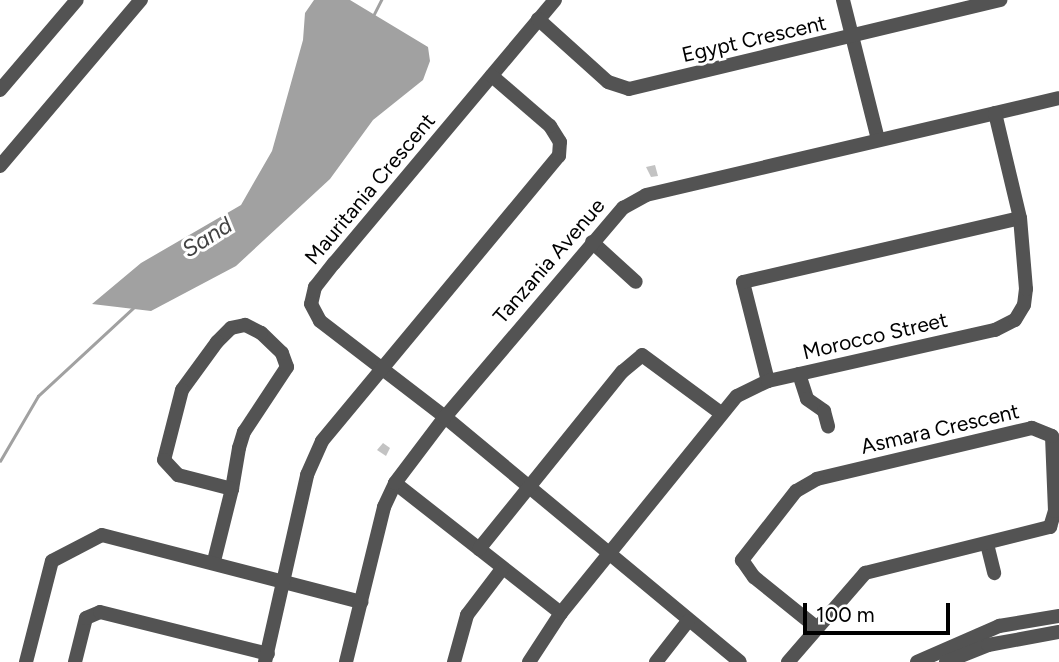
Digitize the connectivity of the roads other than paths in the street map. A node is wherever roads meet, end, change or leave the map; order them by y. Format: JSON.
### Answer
{"nodes":[{"id":1,"x":77,"y":0,"type":"edge"},
{"id":2,"x":141,"y":0,"type":"edge"},
{"id":3,"x":555,"y":0,"type":"edge"},
{"id":4,"x":843,"y":0,"type":"edge"},
{"id":5,"x":1001,"y":0,"type":"edge"},
{"id":6,"x":538,"y":19,"type":"junction"},
{"id":7,"x":851,"y":37,"type":"junction"},
{"id":8,"x":492,"y":76,"type":"junction"},
{"id":9,"x":0,"y":90,"type":"edge"},
{"id":10,"x":1059,"y":98,"type":"edge"},
{"id":11,"x":995,"y":113,"type":"junction"},
{"id":12,"x":878,"y":139,"type":"junction"},
{"id":13,"x":0,"y":166,"type":"edge"},
{"id":14,"x":1020,"y":218,"type":"junction"},
{"id":15,"x":592,"y":242,"type":"junction"},
{"id":16,"x":636,"y":282,"type":"dead end"},
{"id":17,"x":384,"y":371,"type":"junction"},
{"id":18,"x":799,"y":374,"type":"junction"},
{"id":19,"x":768,"y":382,"type":"junction"},
{"id":20,"x":722,"y":414,"type":"junction"},
{"id":21,"x":444,"y":417,"type":"junction"},
{"id":22,"x":828,"y":426,"type":"dead end"},
{"id":23,"x":395,"y":483,"type":"junction"},
{"id":24,"x":232,"y":489,"type":"junction"},
{"id":25,"x":528,"y":491,"type":"junction"},
{"id":26,"x":986,"y":544,"type":"junction"},
{"id":27,"x":479,"y":550,"type":"junction"},
{"id":28,"x":609,"y":555,"type":"junction"},
{"id":29,"x":214,"y":561,"type":"junction"},
{"id":30,"x":502,"y":569,"type":"junction"},
{"id":31,"x":994,"y":573,"type":"dead end"},
{"id":32,"x":286,"y":581,"type":"junction"},
{"id":33,"x":361,"y":602,"type":"junction"},
{"id":34,"x":561,"y":613,"type":"junction"},
{"id":35,"x":1059,"y":615,"type":"edge"},
{"id":36,"x":688,"y":621,"type":"junction"},
{"id":37,"x":816,"y":627,"type":"junction"},
{"id":38,"x":1059,"y":632,"type":"edge"},
{"id":39,"x":267,"y":658,"type":"edge"},
{"id":40,"x":26,"y":662,"type":"edge"},
{"id":41,"x":75,"y":662,"type":"edge"},
{"id":42,"x":345,"y":662,"type":"edge"},
{"id":43,"x":454,"y":662,"type":"edge"},
{"id":44,"x":529,"y":662,"type":"edge"},
{"id":45,"x":656,"y":662,"type":"edge"},
{"id":46,"x":740,"y":662,"type":"edge"},
{"id":47,"x":788,"y":662,"type":"edge"},
{"id":48,"x":917,"y":662,"type":"edge"},
{"id":49,"x":946,"y":662,"type":"edge"}],
"edges":[{"from":1,"to":9,"type":"street"},
{"from":2,"to":13,"type":"street"},
{"from":3,"to":6,"type":"street","name":"Mauritania Crescent"},
{"from":4,"to":7,"type":"street"},
{"from":5,"to":7,"type":"street","name":"Egypt Crescent"},
{"from":6,"to":7,"type":"street","name":"Egypt Crescent"},
{"from":6,"to":8,"type":"street","name":"Mauritania Crescent"},
{"from":7,"to":12,"type":"street"},
{"from":8,"to":17,"type":"street"},
{"from":8,"to":17,"type":"street","name":"Mauritania Crescent"},
{"from":10,"to":11,"type":"street","name":"Tanzania Avenue"},
{"from":11,"to":12,"type":"street","name":"Tanzania Avenue"},
{"from":11,"to":14,"type":"street","name":"Morocco Street"},
{"from":12,"to":15,"type":"street","name":"Tanzania Avenue"},
{"from":14,"to":18,"type":"street","name":"Morocco Street"},
{"from":14,"to":19,"type":"street"},
{"from":15,"to":16,"type":"street"},
{"from":15,"to":21,"type":"street","name":"Tanzania Avenue"},
{"from":17,"to":21,"type":"street","name":"Mauritania Crescent"},
{"from":17,"to":32,"type":"street"},
{"from":18,"to":19,"type":"street","name":"Morocco Street"},
{"from":18,"to":22,"type":"street"},
{"from":19,"to":20,"type":"street","name":"Morocco Street"},
{"from":20,"to":25,"type":"street"},
{"from":20,"to":28,"type":"street","name":"Morocco Street"},
{"from":21,"to":23,"type":"street","name":"Tanzania Avenue"},
{"from":21,"to":25,"type":"street","name":"Mauritania Crescent"},
{"from":23,"to":27,"type":"street"},
{"from":23,"to":33,"type":"street","name":"Tanzania Avenue"},
{"from":24,"to":24,"type":"street"},
{"from":24,"to":29,"type":"street"},
{"from":25,"to":27,"type":"street"},
{"from":25,"to":28,"type":"street","name":"Mauritania Crescent"},
{"from":26,"to":31,"type":"street"},
{"from":26,"to":37,"type":"street","name":"Asmara Crescent"},
{"from":26,"to":37,"type":"street","name":"Asmara Crescent"},
{"from":27,"to":30,"type":"street"},
{"from":28,"to":34,"type":"street","name":"Morocco Street"},
{"from":28,"to":36,"type":"street","name":"Mauritania Crescent"},
{"from":29,"to":32,"type":"street"},
{"from":29,"to":40,"type":"street"},
{"from":30,"to":34,"type":"street"},
{"from":30,"to":43,"type":"street"},
{"from":32,"to":33,"type":"street"},
{"from":32,"to":39,"type":"street"},
{"from":33,"to":42,"type":"street","name":"Tanzania Avenue"},
{"from":34,"to":44,"type":"street","name":"Morocco Street"},
{"from":35,"to":48,"type":"street"},
{"from":36,"to":45,"type":"street"},
{"from":36,"to":46,"type":"street","name":"Mauritania Crescent"},
{"from":37,"to":47,"type":"street"},
{"from":38,"to":49,"type":"street"},
{"from":39,"to":41,"type":"street"}]}
